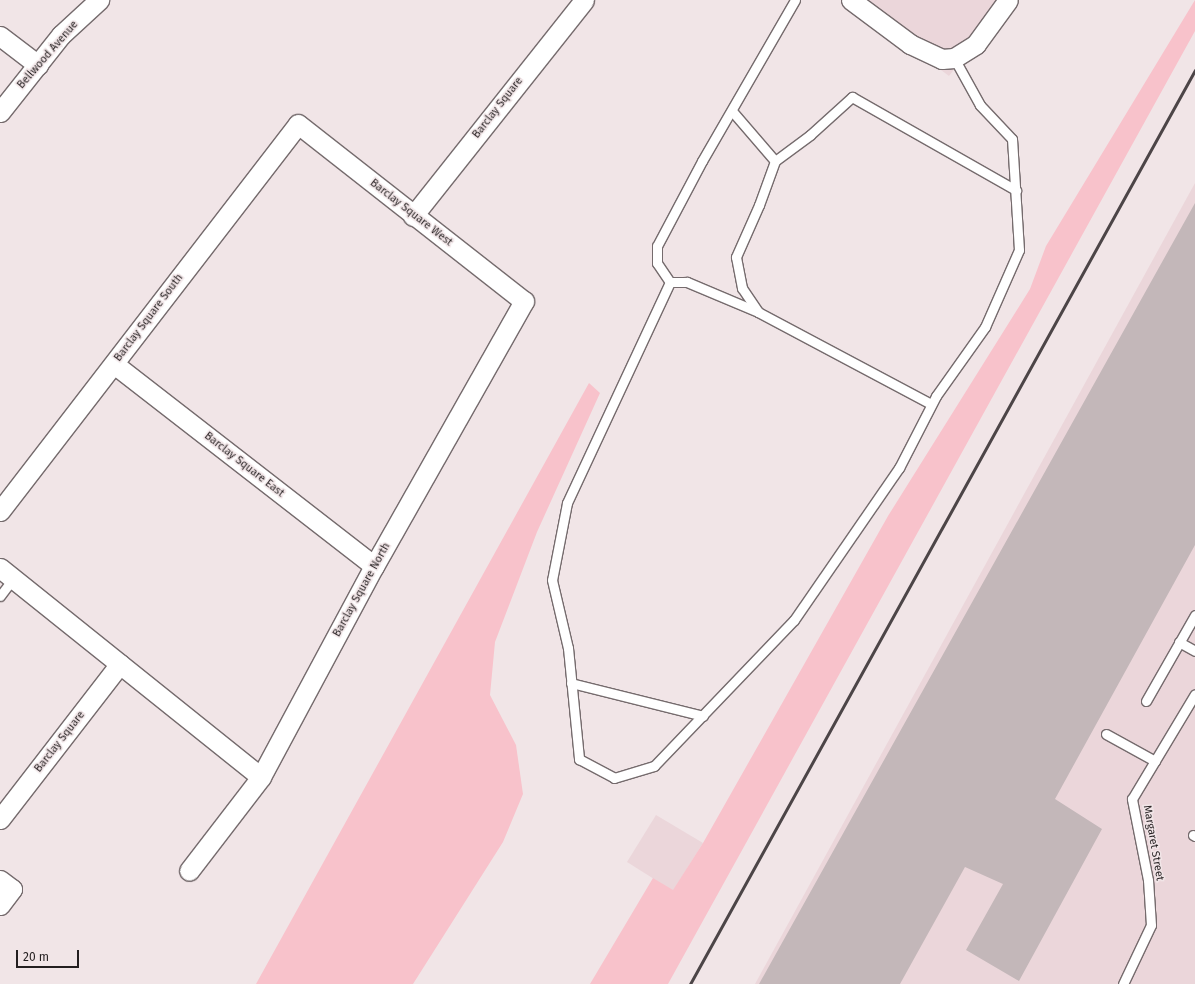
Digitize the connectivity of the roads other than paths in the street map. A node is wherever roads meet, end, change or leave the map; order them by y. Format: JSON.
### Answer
{"nodes":[{"id":1,"x":99,"y":0,"type":"edge"},
{"id":2,"x":584,"y":0,"type":"edge"},
{"id":3,"x":796,"y":0,"type":"edge"},
{"id":4,"x":851,"y":0,"type":"edge"},
{"id":5,"x":1008,"y":0,"type":"edge"},
{"id":6,"x":0,"y":36,"type":"edge"},
{"id":7,"x":954,"y":58,"type":"junction"},
{"id":8,"x":38,"y":66,"type":"junction"},
{"id":9,"x":732,"y":111,"type":"junction"},
{"id":10,"x":0,"y":112,"type":"edge"},
{"id":11,"x":298,"y":124,"type":"joint"},
{"id":12,"x":775,"y":161,"type":"junction"},
{"id":13,"x":1016,"y":190,"type":"junction"},
{"id":14,"x":413,"y":216,"type":"junction"},
{"id":15,"x":670,"y":282,"type":"junction"},
{"id":16,"x":524,"y":301,"type":"joint"},
{"id":17,"x":758,"y":312,"type":"junction"},
{"id":18,"x":114,"y":364,"type":"junction"},
{"id":19,"x":932,"y":404,"type":"junction"},
{"id":20,"x":0,"y":511,"type":"edge"},
{"id":21,"x":374,"y":566,"type":"junction"},
{"id":22,"x":7,"y":574,"type":"edge"},
{"id":23,"x":0,"y":596,"type":"edge"},
{"id":24,"x":1195,"y":615,"type":"edge"},
{"id":25,"x":1180,"y":642,"type":"junction"},
{"id":26,"x":1195,"y":651,"type":"edge"},
{"id":27,"x":120,"y":664,"type":"junction"},
{"id":28,"x":571,"y":683,"type":"junction"},
{"id":29,"x":1195,"y":694,"type":"edge"},
{"id":30,"x":1146,"y":701,"type":"dead end"},
{"id":31,"x":703,"y":716,"type":"junction"},
{"id":32,"x":1106,"y":734,"type":"dead end"},
{"id":33,"x":1155,"y":762,"type":"junction"},
{"id":34,"x":261,"y":777,"type":"junction"},
{"id":35,"x":0,"y":819,"type":"edge"},
{"id":36,"x":189,"y":871,"type":"dead end"},
{"id":37,"x":6,"y":884,"type":"edge"},
{"id":38,"x":0,"y":905,"type":"edge"},
{"id":39,"x":1123,"y":984,"type":"edge"}],
"edges":[{"from":1,"to":8,"type":"street","name":"Bellwood Avenue"},
{"from":2,"to":14,"type":"street","name":"Barclay Square"},
{"from":3,"to":9,"type":"lane"},
{"from":4,"to":7,"type":"street"},
{"from":5,"to":7,"type":"street"},
{"from":6,"to":8,"type":"street"},
{"from":7,"to":13,"type":"lane"},
{"from":8,"to":10,"type":"street","name":"Bellwood Avenue"},
{"from":9,"to":12,"type":"lane"},
{"from":9,"to":15,"type":"lane"},
{"from":11,"to":14,"type":"street","name":"Barclay Square West"},
{"from":11,"to":18,"type":"street","name":"Barclay Square South"},
{"from":12,"to":13,"type":"lane"},
{"from":12,"to":17,"type":"lane"},
{"from":13,"to":19,"type":"lane"},
{"from":14,"to":16,"type":"street","name":"Barclay Square West"},
{"from":15,"to":17,"type":"lane"},
{"from":15,"to":28,"type":"lane"},
{"from":16,"to":21,"type":"street","name":"Barclay Square North"},
{"from":17,"to":19,"type":"lane"},
{"from":18,"to":20,"type":"street","name":"Barclay Square South"},
{"from":18,"to":21,"type":"street","name":"Barclay Square East"},
{"from":19,"to":31,"type":"lane"},
{"from":21,"to":34,"type":"street","name":"Barclay Square North"},
{"from":22,"to":23,"type":"lane"},
{"from":22,"to":27,"type":"street"},
{"from":24,"to":25,"type":"lane"},
{"from":25,"to":26,"type":"lane"},
{"from":25,"to":30,"type":"lane"},
{"from":27,"to":34,"type":"street"},
{"from":27,"to":35,"type":"street","name":"Barclay Square"},
{"from":28,"to":31,"type":"lane"},
{"from":28,"to":31,"type":"lane"},
{"from":29,"to":33,"type":"lane","name":"Margaret Street"},
{"from":32,"to":33,"type":"lane"},
{"from":33,"to":39,"type":"lane","name":"Margaret Street"},
{"from":34,"to":36,"type":"street","name":"Barclay Square North"},
{"from":37,"to":38,"type":"street"}]}
